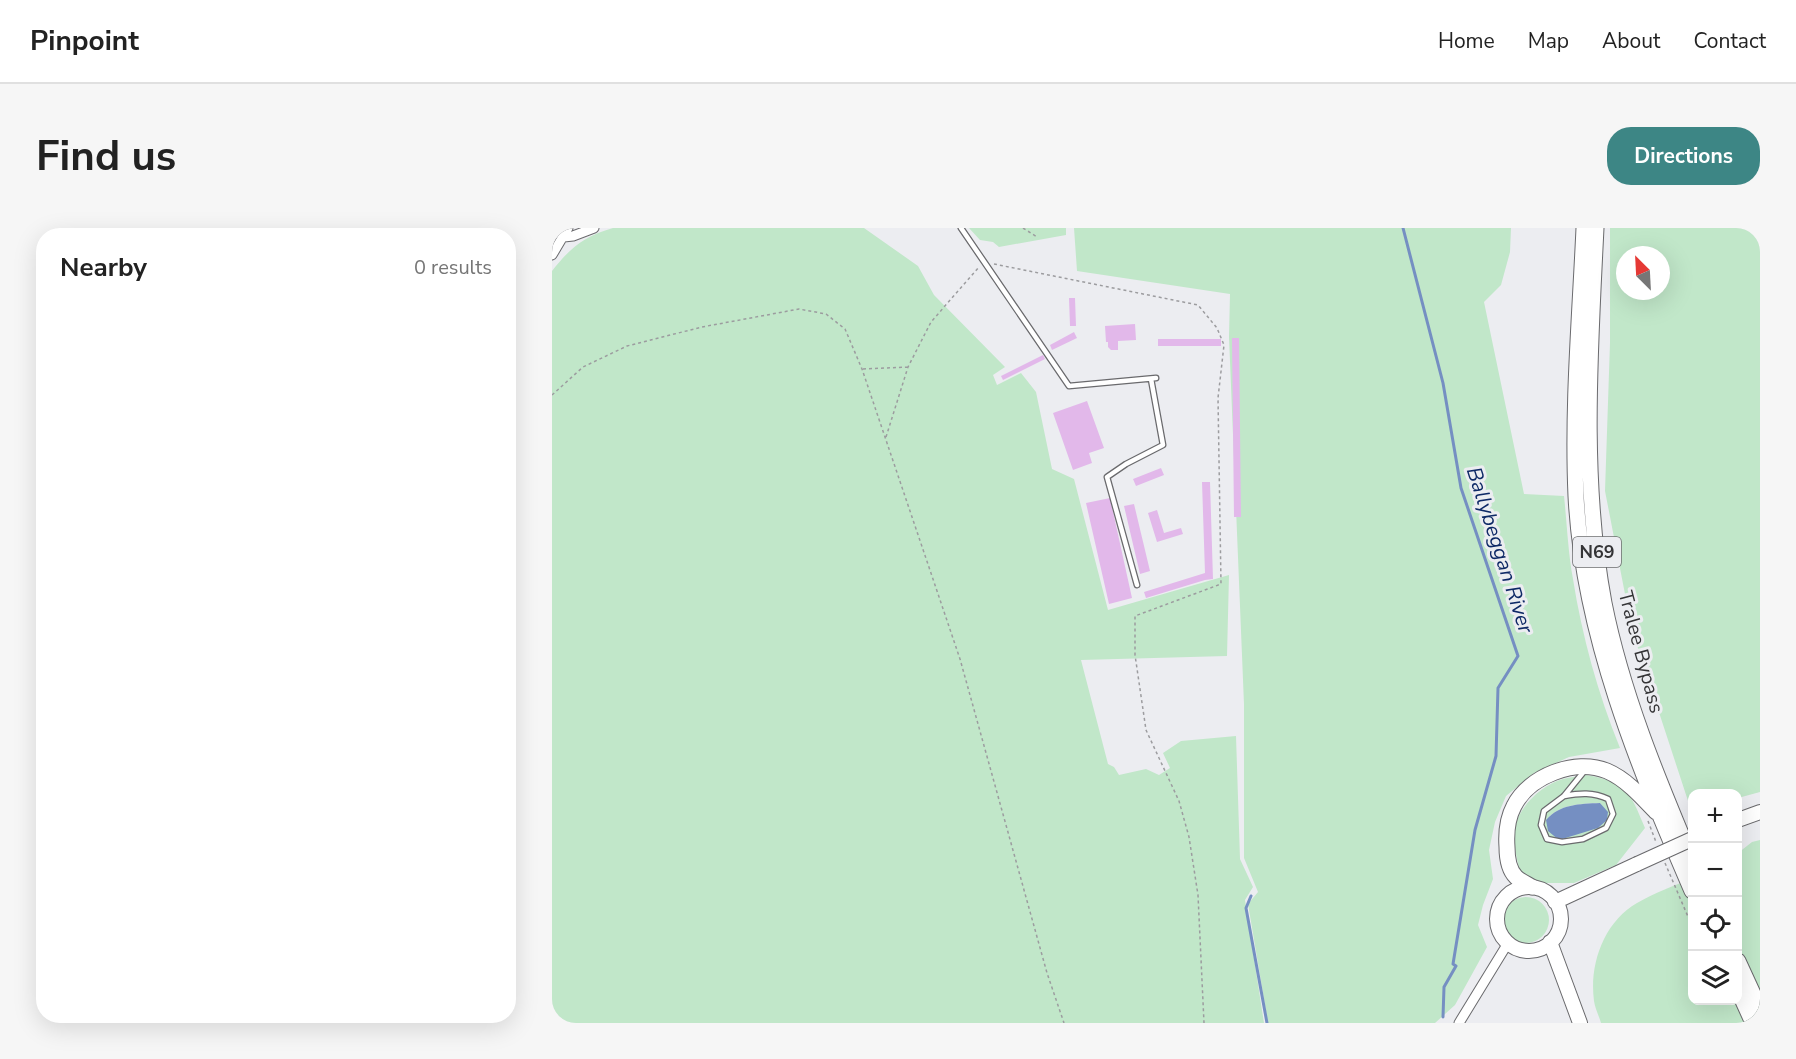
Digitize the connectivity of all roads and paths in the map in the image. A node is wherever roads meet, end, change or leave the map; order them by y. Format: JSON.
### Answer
{"nodes":[{"id":1,"x":594,"y":228,"type":"edge"},
{"id":2,"x":961,"y":228,"type":"edge"},
{"id":3,"x":1023,"y":228,"type":"edge"},
{"id":4,"x":1584,"y":228,"type":"edge"},
{"id":5,"x":1596,"y":228,"type":"edge"},
{"id":6,"x":566,"y":232,"type":"edge"},
{"id":7,"x":1037,"y":237,"type":"dead end"},
{"id":8,"x":552,"y":255,"type":"edge"},
{"id":9,"x":908,"y":366,"type":"dead end"},
{"id":10,"x":862,"y":369,"type":"junction"},
{"id":11,"x":552,"y":395,"type":"edge"},
{"id":12,"x":1137,"y":585,"type":"dead end"},
{"id":13,"x":1587,"y":767,"type":"junction"},
{"id":14,"x":1564,"y":796,"type":"junction"},
{"id":15,"x":1760,"y":812,"type":"edge"},
{"id":16,"x":1661,"y":816,"type":"junction"},
{"id":17,"x":1742,"y":818,"type":"edge"},
{"id":18,"x":1688,"y":841,"type":"edge"},
{"id":19,"x":1687,"y":862,"type":"edge"},
{"id":20,"x":1532,"y":887,"type":"junction"},
{"id":21,"x":1555,"y":902,"type":"junction"},
{"id":22,"x":1550,"y":942,"type":"junction"},
{"id":23,"x":1508,"y":943,"type":"junction"},
{"id":24,"x":1742,"y":971,"type":"edge"},
{"id":25,"x":1742,"y":1000,"type":"edge"},
{"id":26,"x":1760,"y":1009,"type":"edge"},
{"id":27,"x":1064,"y":1023,"type":"edge"},
{"id":28,"x":1459,"y":1023,"type":"edge"},
{"id":29,"x":1580,"y":1023,"type":"edge"},
{"id":30,"x":1753,"y":1023,"type":"edge"}],
"edges":[{"from":1,"to":6,"type":"street"},
{"from":2,"to":12,"type":"lane"},
{"from":3,"to":7,"type":"path"},
{"from":4,"to":16,"type":"main road","name":"Tralee Bypass","number":"N69"},
{"from":5,"to":19,"type":"main road","name":"Tralee Bypass","number":"N69"},
{"from":6,"to":8,"type":"street"},
{"from":9,"to":10,"type":"path"},
{"from":10,"to":11,"type":"path"},
{"from":10,"to":27,"type":"path"},
{"from":13,"to":14,"type":"lane"},
{"from":13,"to":16,"type":"main road"},
{"from":13,"to":20,"type":"main road"},
{"from":14,"to":14,"type":"lane"},
{"from":15,"to":17,"type":"street"},
{"from":16,"to":19,"type":"main road","number":"N69"},
{"from":18,"to":21,"type":"street","bridge":true},
{"from":20,"to":21,"type":"street"},
{"from":20,"to":23,"type":"street"},
{"from":21,"to":22,"type":"street"},
{"from":22,"to":23,"type":"street"},
{"from":22,"to":29,"type":"street"},
{"from":23,"to":28,"type":"street"},
{"from":24,"to":26,"type":"main road"},
{"from":25,"to":30,"type":"main road"}]}
